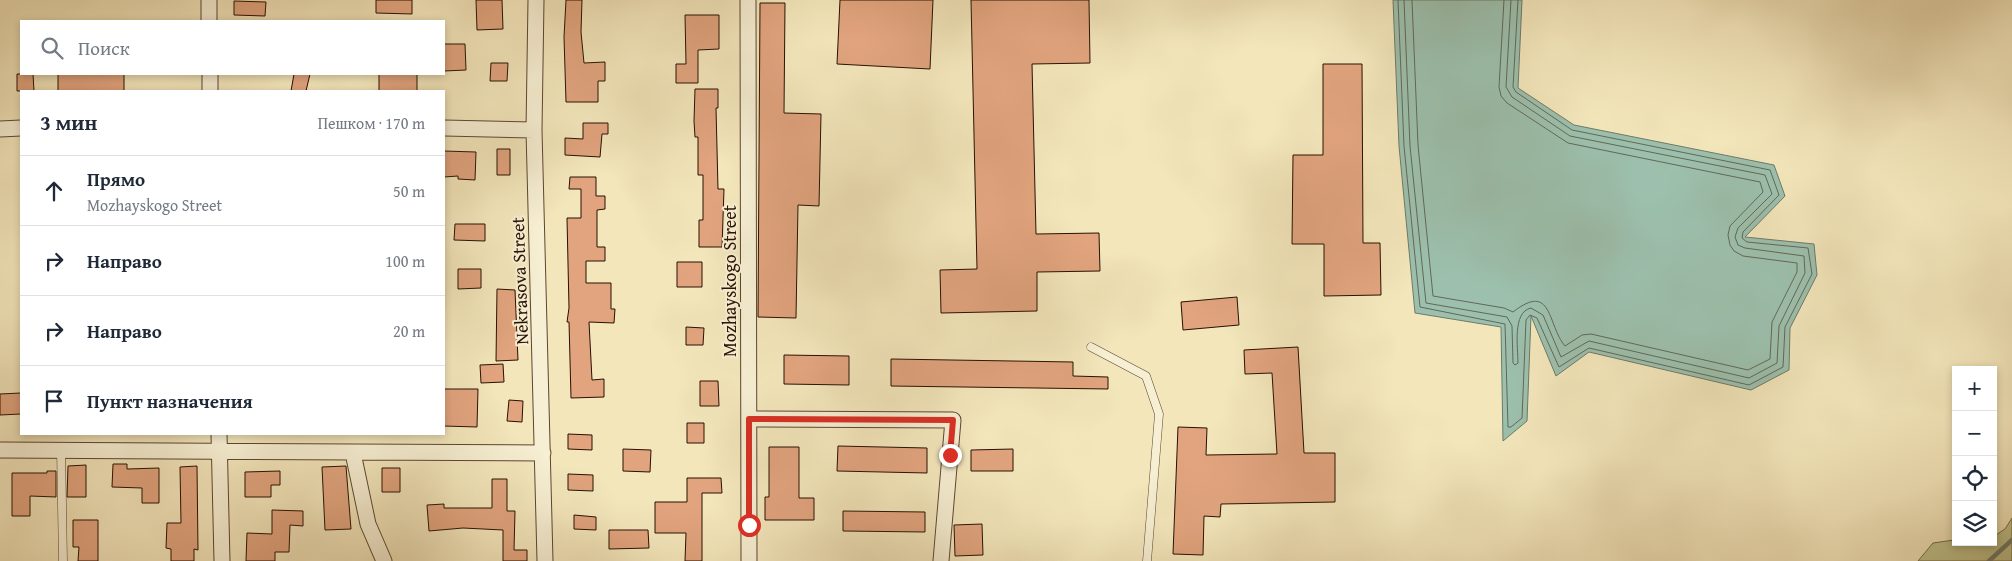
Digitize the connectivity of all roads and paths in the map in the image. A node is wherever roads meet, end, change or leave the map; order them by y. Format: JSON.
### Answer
{"nodes":[{"id":1,"x":209,"y":0,"type":"edge"},
{"id":2,"x":536,"y":0,"type":"edge"},
{"id":3,"x":748,"y":0,"type":"edge"},
{"id":4,"x":209,"y":20,"type":"edge"},
{"id":5,"x":210,"y":75,"type":"edge"},
{"id":6,"x":210,"y":90,"type":"edge"},
{"id":7,"x":0,"y":128,"type":"edge"},
{"id":8,"x":20,"y":128,"type":"edge"},
{"id":9,"x":445,"y":128,"type":"edge"},
{"id":10,"x":534,"y":130,"type":"junction"},
{"id":11,"x":1091,"y":347,"type":"dead end"},
{"id":12,"x":749,"y":419,"type":"junction"},
{"id":13,"x":219,"y":435,"type":"edge"},
{"id":14,"x":60,"y":449,"type":"junction"},
{"id":15,"x":0,"y":450,"type":"edge"},
{"id":16,"x":220,"y":451,"type":"junction"},
{"id":17,"x":353,"y":453,"type":"junction"},
{"id":18,"x":543,"y":453,"type":"junction"},
{"id":19,"x":62,"y":561,"type":"edge"},
{"id":20,"x":222,"y":561,"type":"edge"},
{"id":21,"x":384,"y":561,"type":"edge"},
{"id":22,"x":545,"y":561,"type":"edge"},
{"id":23,"x":749,"y":561,"type":"edge"},
{"id":24,"x":942,"y":561,"type":"edge"},
{"id":25,"x":1147,"y":561,"type":"edge"}],
"edges":[{"from":1,"to":4,"type":"street"},
{"from":2,"to":10,"type":"street","name":"Nekrasova Street"},
{"from":3,"to":12,"type":"street","name":"Mozhayskogo Street"},
{"from":5,"to":6,"type":"street"},
{"from":7,"to":8,"type":"street"},
{"from":9,"to":10,"type":"street"},
{"from":10,"to":18,"type":"street","name":"Nekrasova Street"},
{"from":11,"to":25,"type":"lane"},
{"from":12,"to":23,"type":"street","name":"Mozhayskogo Street"},
{"from":12,"to":24,"type":"street"},
{"from":13,"to":16,"type":"street"},
{"from":14,"to":15,"type":"street"},
{"from":14,"to":16,"type":"street"},
{"from":14,"to":19,"type":"lane"},
{"from":16,"to":17,"type":"street"},
{"from":16,"to":20,"type":"street"},
{"from":17,"to":18,"type":"street"},
{"from":17,"to":21,"type":"street"},
{"from":18,"to":22,"type":"street","name":"Nekrasova Street"}]}
